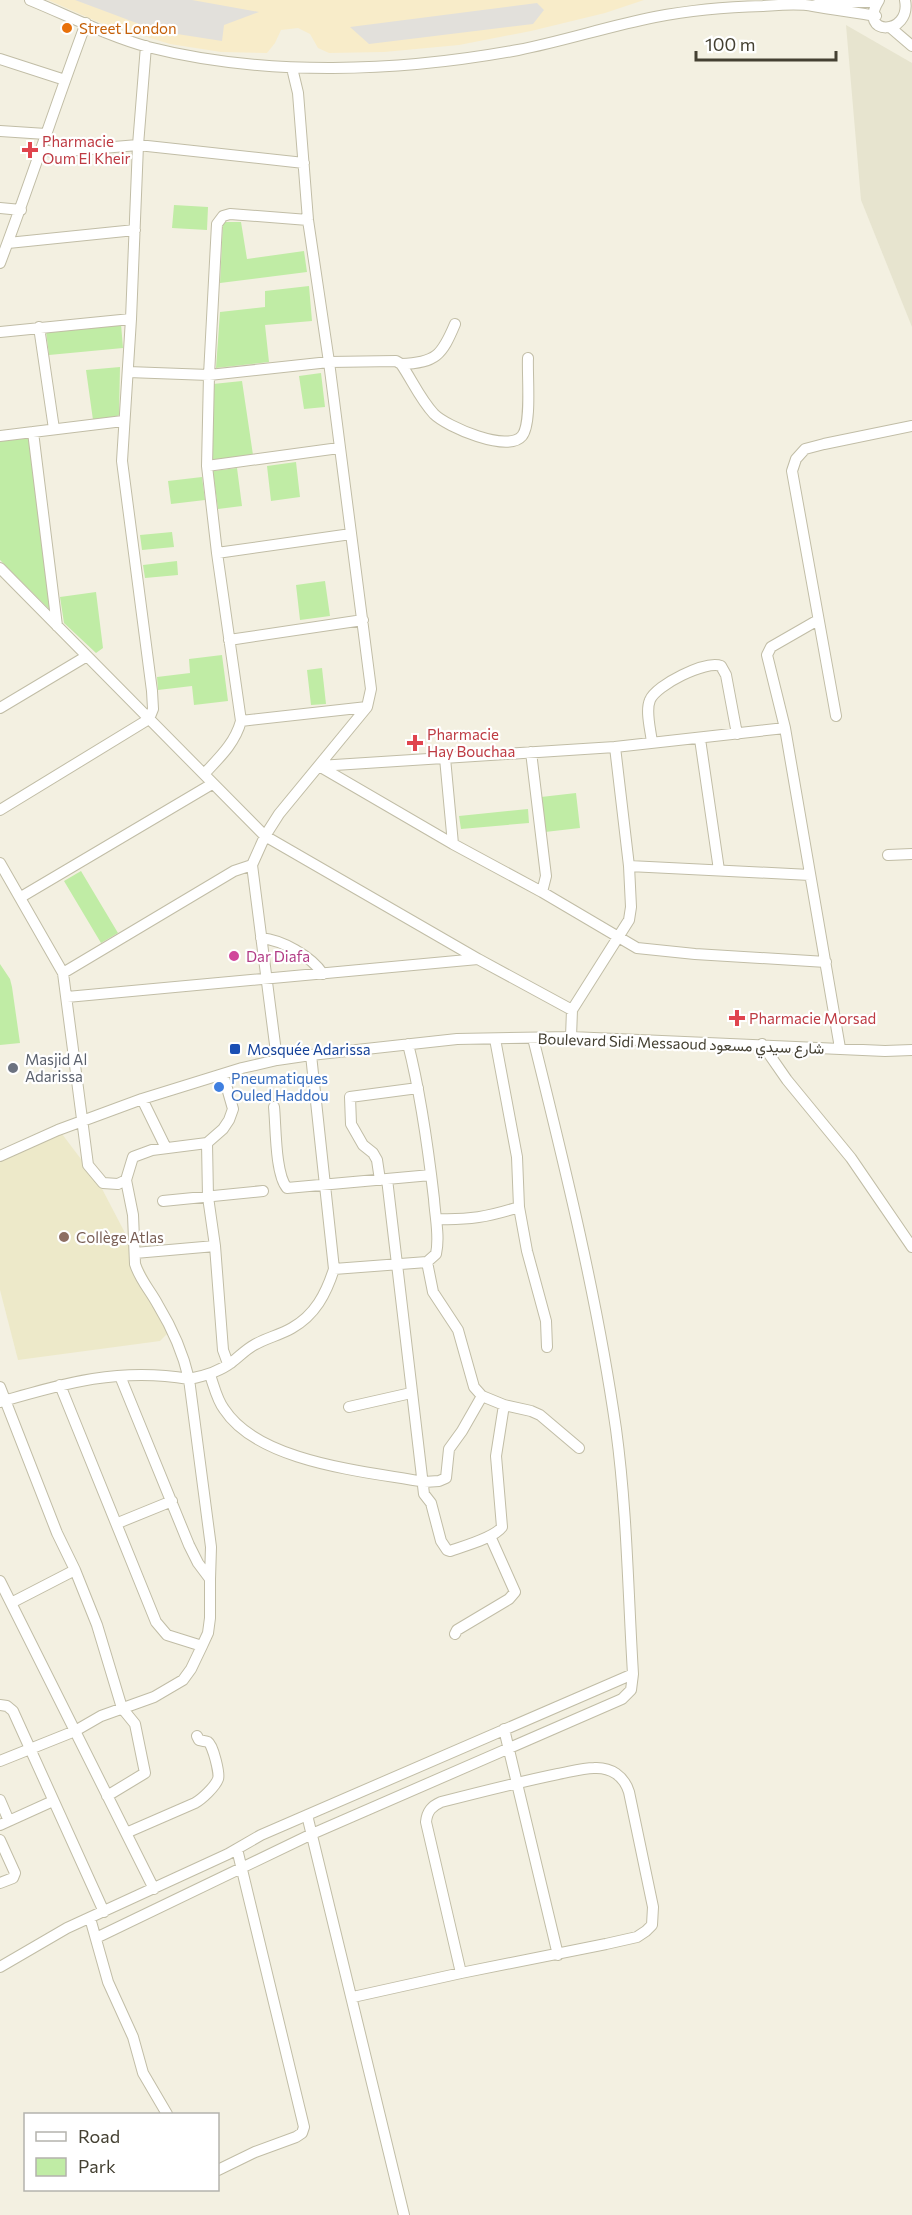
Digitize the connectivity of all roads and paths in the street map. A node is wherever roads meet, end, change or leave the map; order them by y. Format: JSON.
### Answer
{"nodes":[{"id":1,"x":30,"y":0,"type":"edge"},
{"id":2,"x":905,"y":0,"type":"edge"},
{"id":3,"x":878,"y":1,"type":"edge"},
{"id":4,"x":813,"y":6,"type":"junction"},
{"id":5,"x":911,"y":14,"type":"edge"},
{"id":6,"x":876,"y":16,"type":"junction"},
{"id":7,"x":86,"y":23,"type":"junction"},
{"id":8,"x":891,"y":28,"type":"junction"},
{"id":9,"x":146,"y":46,"type":"junction"},
{"id":10,"x":912,"y":46,"type":"edge"},
{"id":11,"x":0,"y":58,"type":"edge"},
{"id":12,"x":292,"y":68,"type":"junction"},
{"id":13,"x":65,"y":80,"type":"junction"},
{"id":14,"x":0,"y":131,"type":"edge"},
{"id":15,"x":46,"y":134,"type":"junction"},
{"id":16,"x":138,"y":145,"type":"junction"},
{"id":17,"x":41,"y":150,"type":"junction"},
{"id":18,"x":304,"y":163,"type":"junction"},
{"id":19,"x":0,"y":208,"type":"edge"},
{"id":20,"x":21,"y":210,"type":"junction"},
{"id":21,"x":308,"y":220,"type":"junction"},
{"id":22,"x":135,"y":230,"type":"junction"},
{"id":23,"x":8,"y":243,"type":"junction"},
{"id":24,"x":0,"y":263,"type":"edge"},
{"id":25,"x":131,"y":319,"type":"junction"},
{"id":26,"x":454,"y":324,"type":"dead end"},
{"id":27,"x":39,"y":327,"type":"junction"},
{"id":28,"x":0,"y":332,"type":"edge"},
{"id":29,"x":528,"y":358,"type":"dead end"},
{"id":30,"x":329,"y":362,"type":"junction"},
{"id":31,"x":401,"y":364,"type":"junction"},
{"id":32,"x":128,"y":372,"type":"junction"},
{"id":33,"x":208,"y":375,"type":"junction"},
{"id":34,"x":123,"y":421,"type":"junction"},
{"id":35,"x":912,"y":426,"type":"edge"},
{"id":36,"x":54,"y":429,"type":"junction"},
{"id":37,"x":33,"y":432,"type":"junction"},
{"id":38,"x":0,"y":436,"type":"edge"},
{"id":39,"x":339,"y":448,"type":"junction"},
{"id":40,"x":207,"y":466,"type":"junction"},
{"id":41,"x":351,"y":534,"type":"junction"},
{"id":42,"x":218,"y":553,"type":"junction"},
{"id":43,"x":0,"y":568,"type":"edge"},
{"id":44,"x":363,"y":620,"type":"junction"},
{"id":45,"x":818,"y":620,"type":"junction"},
{"id":46,"x":57,"y":626,"type":"junction"},
{"id":47,"x":229,"y":640,"type":"junction"},
{"id":48,"x":87,"y":656,"type":"junction"},
{"id":49,"x":367,"y":707,"type":"junction"},
{"id":50,"x":0,"y":708,"type":"edge"},
{"id":51,"x":836,"y":716,"type":"dead end"},
{"id":52,"x":149,"y":719,"type":"junction"},
{"id":53,"x":241,"y":721,"type":"junction"},
{"id":54,"x":785,"y":728,"type":"junction"},
{"id":55,"x":737,"y":734,"type":"junction"},
{"id":56,"x":700,"y":739,"type":"junction"},
{"id":57,"x":652,"y":743,"type":"junction"},
{"id":58,"x":615,"y":747,"type":"junction"},
{"id":59,"x":531,"y":752,"type":"junction"},
{"id":60,"x":445,"y":758,"type":"junction"},
{"id":61,"x":319,"y":766,"type":"junction"},
{"id":62,"x":204,"y":774,"type":"junction"},
{"id":63,"x":212,"y":784,"type":"junction"},
{"id":64,"x":0,"y":810,"type":"edge"},
{"id":65,"x":265,"y":837,"type":"junction"},
{"id":66,"x":453,"y":844,"type":"junction"},
{"id":67,"x":912,"y":854,"type":"edge"},
{"id":68,"x":888,"y":855,"type":"dead end"},
{"id":69,"x":0,"y":863,"type":"edge"},
{"id":70,"x":252,"y":865,"type":"junction"},
{"id":71,"x":629,"y":866,"type":"junction"},
{"id":72,"x":719,"y":870,"type":"junction"},
{"id":73,"x":810,"y":875,"type":"junction"},
{"id":74,"x":542,"y":892,"type":"junction"},
{"id":75,"x":21,"y":897,"type":"junction"},
{"id":76,"x":261,"y":938,"type":"junction"},
{"id":77,"x":619,"y":938,"type":"junction"},
{"id":78,"x":478,"y":959,"type":"junction"},
{"id":79,"x":826,"y":962,"type":"junction"},
{"id":80,"x":63,"y":973,"type":"junction"},
{"id":81,"x":323,"y":974,"type":"junction"},
{"id":82,"x":266,"y":980,"type":"junction"},
{"id":83,"x":67,"y":997,"type":"junction"},
{"id":84,"x":572,"y":1010,"type":"junction"},
{"id":85,"x":571,"y":1036,"type":"junction"},
{"id":86,"x":533,"y":1038,"type":"junction"},
{"id":87,"x":495,"y":1039,"type":"junction"},
{"id":88,"x":408,"y":1044,"type":"junction"},
{"id":89,"x":762,"y":1044,"type":"junction"},
{"id":90,"x":840,"y":1048,"type":"junction"},
{"id":91,"x":912,"y":1050,"type":"edge"},
{"id":92,"x":311,"y":1055,"type":"junction"},
{"id":93,"x":277,"y":1060,"type":"junction"},
{"id":94,"x":223,"y":1074,"type":"junction"},
{"id":95,"x":418,"y":1088,"type":"junction"},
{"id":96,"x":142,"y":1100,"type":"junction"},
{"id":97,"x":274,"y":1107,"type":"dead end"},
{"id":98,"x":82,"y":1120,"type":"junction"},
{"id":99,"x":207,"y":1143,"type":"junction"},
{"id":100,"x":166,"y":1148,"type":"junction"},
{"id":101,"x":0,"y":1156,"type":"edge"},
{"id":102,"x":431,"y":1175,"type":"junction"},
{"id":103,"x":384,"y":1179,"type":"junction"},
{"id":104,"x":126,"y":1180,"type":"junction"},
{"id":105,"x":325,"y":1185,"type":"junction"},
{"id":106,"x":263,"y":1191,"type":"dead end"},
{"id":107,"x":208,"y":1197,"type":"junction"},
{"id":108,"x":164,"y":1201,"type":"dead end"},
{"id":109,"x":519,"y":1207,"type":"junction"},
{"id":110,"x":437,"y":1219,"type":"junction"},
{"id":111,"x":215,"y":1246,"type":"junction"},
{"id":112,"x":912,"y":1247,"type":"edge"},
{"id":113,"x":135,"y":1253,"type":"junction"},
{"id":114,"x":427,"y":1262,"type":"junction"},
{"id":115,"x":398,"y":1264,"type":"junction"},
{"id":116,"x":334,"y":1269,"type":"junction"},
{"id":117,"x":547,"y":1347,"type":"dead end"},
{"id":118,"x":231,"y":1364,"type":"junction"},
{"id":119,"x":210,"y":1375,"type":"junction"},
{"id":120,"x":120,"y":1376,"type":"junction"},
{"id":121,"x":189,"y":1379,"type":"junction"},
{"id":122,"x":60,"y":1384,"type":"junction"},
{"id":123,"x":0,"y":1387,"type":"edge"},
{"id":124,"x":411,"y":1393,"type":"junction"},
{"id":125,"x":482,"y":1396,"type":"junction"},
{"id":126,"x":2,"y":1402,"type":"edge"},
{"id":127,"x":504,"y":1405,"type":"junction"},
{"id":128,"x":350,"y":1407,"type":"dead end"},
{"id":129,"x":579,"y":1448,"type":"dead end"},
{"id":130,"x":424,"y":1482,"type":"junction"},
{"id":131,"x":172,"y":1501,"type":"junction"},
{"id":132,"x":118,"y":1524,"type":"junction"},
{"id":133,"x":490,"y":1536,"type":"junction"},
{"id":134,"x":75,"y":1570,"type":"junction"},
{"id":135,"x":210,"y":1579,"type":"junction"},
{"id":136,"x":0,"y":1581,"type":"edge"},
{"id":137,"x":11,"y":1603,"type":"junction"},
{"id":138,"x":455,"y":1634,"type":"dead end"},
{"id":139,"x":202,"y":1646,"type":"junction"},
{"id":140,"x":633,"y":1674,"type":"junction"},
{"id":141,"x":0,"y":1706,"type":"edge"},
{"id":142,"x":122,"y":1708,"type":"junction"},
{"id":143,"x":504,"y":1729,"type":"junction"},
{"id":144,"x":75,"y":1731,"type":"junction"},
{"id":145,"x":197,"y":1736,"type":"dead end"},
{"id":146,"x":29,"y":1748,"type":"junction"},
{"id":147,"x":509,"y":1748,"type":"junction"},
{"id":148,"x":0,"y":1761,"type":"edge"},
{"id":149,"x":517,"y":1782,"type":"junction"},
{"id":150,"x":107,"y":1796,"type":"junction"},
{"id":151,"x":0,"y":1800,"type":"edge"},
{"id":152,"x":53,"y":1801,"type":"junction"},
{"id":153,"x":307,"y":1815,"type":"junction"},
{"id":154,"x":5,"y":1823,"type":"edge"},
{"id":155,"x":126,"y":1833,"type":"junction"},
{"id":156,"x":312,"y":1834,"type":"junction"},
{"id":157,"x":0,"y":1840,"type":"edge"},
{"id":158,"x":237,"y":1849,"type":"junction"},
{"id":159,"x":242,"y":1868,"type":"junction"},
{"id":160,"x":0,"y":1883,"type":"edge"},
{"id":161,"x":154,"y":1889,"type":"junction"},
{"id":162,"x":104,"y":1912,"type":"junction"},
{"id":163,"x":90,"y":1918,"type":"junction"},
{"id":164,"x":96,"y":1938,"type":"junction"},
{"id":165,"x":558,"y":1954,"type":"junction"},
{"id":166,"x":0,"y":1967,"type":"edge"},
{"id":167,"x":461,"y":1973,"type":"junction"},
{"id":168,"x":353,"y":1997,"type":"junction"},
{"id":169,"x":166,"y":2113,"type":"edge"},
{"id":170,"x":219,"y":2170,"type":"edge"},
{"id":171,"x":405,"y":2215,"type":"edge"}],
"edges":[{"from":1,"to":7,"type":"street"},
{"from":2,"to":5,"type":"street"},
{"from":3,"to":4,"type":"street"},
{"from":3,"to":6,"type":"street"},
{"from":4,"to":6,"type":"street"},
{"from":4,"to":12,"type":"street"},
{"from":5,"to":8,"type":"street"},
{"from":6,"to":8,"type":"street"},
{"from":7,"to":9,"type":"street"},
{"from":7,"to":13,"type":"street"},
{"from":8,"to":10,"type":"street"},
{"from":9,"to":12,"type":"street"},
{"from":9,"to":16,"type":"street"},
{"from":11,"to":13,"type":"street"},
{"from":12,"to":18,"type":"street"},
{"from":13,"to":15,"type":"street"},
{"from":14,"to":15,"type":"street"},
{"from":15,"to":17,"type":"street"},
{"from":16,"to":17,"type":"street"},
{"from":16,"to":18,"type":"street"},
{"from":16,"to":22,"type":"street"},
{"from":17,"to":20,"type":"street"},
{"from":18,"to":21,"type":"street"},
{"from":19,"to":20,"type":"street"},
{"from":20,"to":23,"type":"street"},
{"from":21,"to":30,"type":"street"},
{"from":21,"to":33,"type":"street"},
{"from":22,"to":23,"type":"street"},
{"from":22,"to":25,"type":"street"},
{"from":23,"to":24,"type":"street"},
{"from":25,"to":27,"type":"street"},
{"from":25,"to":32,"type":"street"},
{"from":26,"to":31,"type":"street"},
{"from":27,"to":28,"type":"street"},
{"from":27,"to":36,"type":"street"},
{"from":29,"to":31,"type":"street"},
{"from":30,"to":31,"type":"street"},
{"from":30,"to":33,"type":"street"},
{"from":30,"to":39,"type":"street"},
{"from":32,"to":33,"type":"street"},
{"from":32,"to":34,"type":"street"},
{"from":33,"to":40,"type":"street"},
{"from":34,"to":36,"type":"street"},
{"from":34,"to":52,"type":"street"},
{"from":35,"to":45,"type":"street"},
{"from":36,"to":37,"type":"street"},
{"from":37,"to":38,"type":"street"},
{"from":37,"to":46,"type":"street"},
{"from":39,"to":40,"type":"street"},
{"from":39,"to":41,"type":"street"},
{"from":40,"to":42,"type":"street"},
{"from":41,"to":42,"type":"street"},
{"from":41,"to":44,"type":"street"},
{"from":42,"to":47,"type":"street"},
{"from":43,"to":46,"type":"street"},
{"from":44,"to":47,"type":"street"},
{"from":44,"to":49,"type":"street"},
{"from":45,"to":51,"type":"street"},
{"from":45,"to":54,"type":"street"},
{"from":46,"to":48,"type":"street"},
{"from":47,"to":53,"type":"street"},
{"from":48,"to":50,"type":"street"},
{"from":48,"to":52,"type":"street"},
{"from":49,"to":53,"type":"street"},
{"from":49,"to":61,"type":"street"},
{"from":52,"to":62,"type":"street"},
{"from":52,"to":64,"type":"street"},
{"from":53,"to":62,"type":"street"},
{"from":54,"to":55,"type":"street"},
{"from":54,"to":73,"type":"street"},
{"from":55,"to":56,"type":"street"},
{"from":55,"to":57,"type":"street"},
{"from":56,"to":57,"type":"street"},
{"from":56,"to":72,"type":"street"},
{"from":57,"to":58,"type":"street"},
{"from":58,"to":59,"type":"street"},
{"from":58,"to":71,"type":"street"},
{"from":59,"to":60,"type":"street"},
{"from":59,"to":74,"type":"street"},
{"from":60,"to":61,"type":"street"},
{"from":60,"to":66,"type":"street"},
{"from":61,"to":65,"type":"street"},
{"from":61,"to":66,"type":"street"},
{"from":62,"to":63,"type":"street"},
{"from":63,"to":65,"type":"street"},
{"from":63,"to":75,"type":"street"},
{"from":65,"to":70,"type":"street"},
{"from":65,"to":78,"type":"street"},
{"from":66,"to":74,"type":"street"},
{"from":67,"to":68,"type":"street"},
{"from":69,"to":75,"type":"street"},
{"from":70,"to":76,"type":"street"},
{"from":70,"to":80,"type":"street"},
{"from":71,"to":72,"type":"street"},
{"from":71,"to":77,"type":"street"},
{"from":72,"to":73,"type":"street"},
{"from":73,"to":79,"type":"street"},
{"from":74,"to":77,"type":"street"},
{"from":75,"to":80,"type":"street"},
{"from":76,"to":81,"type":"street"},
{"from":76,"to":82,"type":"street"},
{"from":77,"to":79,"type":"street"},
{"from":77,"to":84,"type":"street"},
{"from":78,"to":81,"type":"street"},
{"from":78,"to":84,"type":"street"},
{"from":79,"to":90,"type":"street"},
{"from":80,"to":83,"type":"street"},
{"from":81,"to":82,"type":"street"},
{"from":82,"to":83,"type":"street"},
{"from":82,"to":93,"type":"street"},
{"from":83,"to":98,"type":"street"},
{"from":84,"to":85,"type":"street"},
{"from":85,"to":86,"type":"street","name":"Boulevard Sidi Messaoud شارع سيدي مسعود"},
{"from":85,"to":89,"type":"street","name":"Boulevard Sidi Messaoud شارع سيدي مسعود"},
{"from":86,"to":87,"type":"street","name":"Boulevard Sidi Messaoud شارع سيدي مسعود"},
{"from":86,"to":140,"type":"street"},
{"from":87,"to":88,"type":"street","name":"Boulevard Sidi Messaoud شارع سيدي مسعود"},
{"from":87,"to":109,"type":"street"},
{"from":88,"to":92,"type":"street","name":"Boulevard Sidi Messaoud شارع سيدي مسعود"},
{"from":88,"to":95,"type":"street"},
{"from":89,"to":90,"type":"street","name":"Boulevard Sidi Messaoud شارع سيدي مسعود"},
{"from":89,"to":112,"type":"street"},
{"from":90,"to":91,"type":"street","name":"Boulevard Sidi Messaoud شارع سيدي مسعود"},
{"from":92,"to":93,"type":"street","name":"Boulevard Sidi Messaoud شارع سيدي مسعود"},
{"from":92,"to":105,"type":"street"},
{"from":93,"to":94,"type":"street","name":"Boulevard Sidi Messaoud شارع سيدي مسعود"},
{"from":94,"to":96,"type":"street","name":"Boulevard Sidi Messaoud شارع سيدي مسعود"},
{"from":94,"to":99,"type":"street"},
{"from":95,"to":102,"type":"street"},
{"from":95,"to":103,"type":"street"},
{"from":96,"to":98,"type":"street","name":"Boulevard Sidi Messaoud شارع سيدي مسعود"},
{"from":96,"to":100,"type":"street"},
{"from":97,"to":105,"type":"street"},
{"from":98,"to":101,"type":"street","name":"Boulevard Sidi Messaoud شارع سيدي مسعود"},
{"from":98,"to":104,"type":"street"},
{"from":99,"to":100,"type":"street"},
{"from":99,"to":107,"type":"street"},
{"from":100,"to":104,"type":"street"},
{"from":102,"to":103,"type":"street"},
{"from":102,"to":110,"type":"street"},
{"from":103,"to":105,"type":"street"},
{"from":103,"to":115,"type":"street"},
{"from":104,"to":113,"type":"street"},
{"from":105,"to":116,"type":"street"},
{"from":106,"to":107,"type":"street"},
{"from":107,"to":108,"type":"street"},
{"from":107,"to":111,"type":"street"},
{"from":109,"to":110,"type":"street"},
{"from":109,"to":117,"type":"street"},
{"from":110,"to":114,"type":"street"},
{"from":111,"to":113,"type":"street"},
{"from":111,"to":118,"type":"street"},
{"from":113,"to":121,"type":"street"},
{"from":114,"to":115,"type":"street"},
{"from":114,"to":125,"type":"street"},
{"from":115,"to":116,"type":"street"},
{"from":115,"to":124,"type":"street"},
{"from":116,"to":118,"type":"street"},
{"from":118,"to":119,"type":"street"},
{"from":119,"to":121,"type":"street"},
{"from":119,"to":130,"type":"street"},
{"from":120,"to":121,"type":"street"},
{"from":120,"to":122,"type":"street"},
{"from":120,"to":131,"type":"street"},
{"from":121,"to":135,"type":"street"},
{"from":122,"to":126,"type":"street"},
{"from":122,"to":132,"type":"street"},
{"from":123,"to":126,"type":"street"},
{"from":124,"to":128,"type":"street"},
{"from":124,"to":130,"type":"street"},
{"from":125,"to":127,"type":"street"},
{"from":125,"to":130,"type":"street"},
{"from":126,"to":134,"type":"street"},
{"from":127,"to":129,"type":"street"},
{"from":127,"to":133,"type":"street"},
{"from":130,"to":133,"type":"street"},
{"from":131,"to":132,"type":"street"},
{"from":131,"to":135,"type":"street"},
{"from":132,"to":139,"type":"street"},
{"from":133,"to":138,"type":"street"},
{"from":134,"to":137,"type":"street"},
{"from":134,"to":142,"type":"street"},
{"from":135,"to":139,"type":"street"},
{"from":136,"to":137,"type":"street"},
{"from":137,"to":144,"type":"street"},
{"from":139,"to":142,"type":"street"},
{"from":140,"to":143,"type":"street"},
{"from":140,"to":147,"type":"street"},
{"from":141,"to":146,"type":"street"},
{"from":142,"to":144,"type":"street"},
{"from":142,"to":150,"type":"street"},
{"from":143,"to":147,"type":"street"},
{"from":143,"to":153,"type":"street"},
{"from":144,"to":146,"type":"street"},
{"from":144,"to":150,"type":"street"},
{"from":145,"to":155,"type":"street"},
{"from":146,"to":148,"type":"street"},
{"from":146,"to":152,"type":"street"},
{"from":147,"to":149,"type":"street"},
{"from":147,"to":156,"type":"street"},
{"from":149,"to":165,"type":"street"},
{"from":149,"to":165,"type":"street"},
{"from":149,"to":167,"type":"street"},
{"from":150,"to":155,"type":"street"},
{"from":151,"to":154,"type":"street"},
{"from":152,"to":154,"type":"street"},
{"from":152,"to":162,"type":"street"},
{"from":153,"to":156,"type":"street"},
{"from":153,"to":158,"type":"street"},
{"from":155,"to":161,"type":"street"},
{"from":156,"to":159,"type":"street"},
{"from":156,"to":168,"type":"street"},
{"from":157,"to":160,"type":"street"},
{"from":158,"to":159,"type":"street"},
{"from":158,"to":161,"type":"street"},
{"from":159,"to":164,"type":"street"},
{"from":159,"to":170,"type":"street"},
{"from":161,"to":162,"type":"street"},
{"from":162,"to":163,"type":"street"},
{"from":163,"to":164,"type":"street"},
{"from":163,"to":166,"type":"street"},
{"from":164,"to":169,"type":"street"},
{"from":165,"to":167,"type":"street"},
{"from":167,"to":168,"type":"street"},
{"from":168,"to":171,"type":"street"}]}
